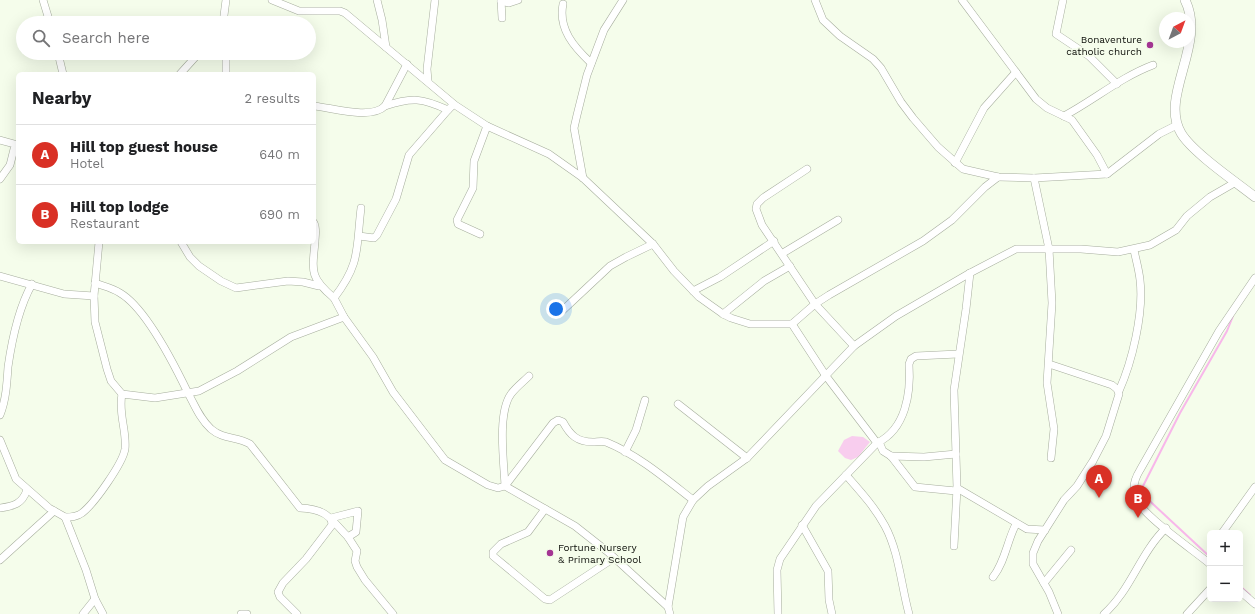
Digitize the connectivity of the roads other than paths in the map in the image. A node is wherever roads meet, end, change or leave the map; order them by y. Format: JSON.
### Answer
{"nodes":[{"id":1,"x":43,"y":0,"type":"edge"},
{"id":2,"x":226,"y":0,"type":"edge"},
{"id":3,"x":272,"y":0,"type":"edge"},
{"id":4,"x":377,"y":0,"type":"edge"},
{"id":5,"x":435,"y":0,"type":"edge"},
{"id":6,"x":518,"y":0,"type":"edge"},
{"id":7,"x":623,"y":0,"type":"edge"},
{"id":8,"x":815,"y":0,"type":"edge"},
{"id":9,"x":962,"y":0,"type":"edge"},
{"id":10,"x":1063,"y":0,"type":"edge"},
{"id":11,"x":1185,"y":0,"type":"edge"},
{"id":12,"x":501,"y":1,"type":"edge"},
{"id":13,"x":563,"y":4,"type":"dead end"},
{"id":14,"x":48,"y":16,"type":"edge"},
{"id":15,"x":224,"y":16,"type":"edge"},
{"id":16,"x":502,"y":18,"type":"dead end"},
{"id":17,"x":386,"y":47,"type":"junction"},
{"id":18,"x":60,"y":60,"type":"edge"},
{"id":19,"x":193,"y":60,"type":"edge"},
{"id":20,"x":226,"y":60,"type":"edge"},
{"id":21,"x":591,"y":63,"type":"junction"},
{"id":22,"x":407,"y":64,"type":"junction"},
{"id":23,"x":1153,"y":65,"type":"dead end"},
{"id":24,"x":63,"y":72,"type":"edge"},
{"id":25,"x":182,"y":72,"type":"edge"},
{"id":26,"x":226,"y":72,"type":"edge"},
{"id":27,"x":1016,"y":72,"type":"junction"},
{"id":28,"x":428,"y":81,"type":"junction"},
{"id":29,"x":1117,"y":84,"type":"junction"},
{"id":30,"x":455,"y":105,"type":"junction"},
{"id":31,"x":316,"y":106,"type":"edge"},
{"id":32,"x":385,"y":106,"type":"junction"},
{"id":33,"x":448,"y":110,"type":"junction"},
{"id":34,"x":1064,"y":116,"type":"junction"},
{"id":35,"x":1176,"y":125,"type":"junction"},
{"id":36,"x":487,"y":126,"type":"junction"},
{"id":37,"x":0,"y":140,"type":"edge"},
{"id":38,"x":16,"y":144,"type":"edge"},
{"id":39,"x":16,"y":147,"type":"edge"},
{"id":40,"x":955,"y":163,"type":"junction"},
{"id":41,"x":807,"y":169,"type":"dead end"},
{"id":42,"x":1107,"y":174,"type":"junction"},
{"id":43,"x":998,"y":177,"type":"junction"},
{"id":44,"x":583,"y":178,"type":"junction"},
{"id":45,"x":1034,"y":178,"type":"junction"},
{"id":46,"x":0,"y":179,"type":"edge"},
{"id":47,"x":1236,"y":182,"type":"junction"},
{"id":48,"x":1255,"y":197,"type":"edge"},
{"id":49,"x":361,"y":208,"type":"dead end"},
{"id":50,"x":838,"y":220,"type":"dead end"},
{"id":51,"x":480,"y":234,"type":"dead end"},
{"id":52,"x":359,"y":236,"type":"junction"},
{"id":53,"x":774,"y":241,"type":"junction"},
{"id":54,"x":99,"y":244,"type":"edge"},
{"id":55,"x":182,"y":244,"type":"edge"},
{"id":56,"x":315,"y":244,"type":"edge"},
{"id":57,"x":654,"y":244,"type":"junction"},
{"id":58,"x":1049,"y":249,"type":"junction"},
{"id":59,"x":1134,"y":250,"type":"junction"},
{"id":60,"x":782,"y":253,"type":"junction"},
{"id":61,"x":790,"y":266,"type":"junction"},
{"id":62,"x":970,"y":273,"type":"junction"},
{"id":63,"x":0,"y":276,"type":"edge"},
{"id":64,"x":1255,"y":278,"type":"edge"},
{"id":65,"x":95,"y":283,"type":"junction"},
{"id":66,"x":32,"y":284,"type":"junction"},
{"id":67,"x":319,"y":286,"type":"junction"},
{"id":68,"x":693,"y":291,"type":"junction"},
{"id":69,"x":94,"y":296,"type":"junction"},
{"id":70,"x":334,"y":298,"type":"junction"},
{"id":71,"x":815,"y":304,"type":"junction"},
{"id":72,"x":563,"y":310,"type":"dead end"},
{"id":73,"x":723,"y":314,"type":"junction"},
{"id":74,"x":344,"y":317,"type":"junction"},
{"id":75,"x":792,"y":324,"type":"junction"},
{"id":76,"x":854,"y":346,"type":"junction"},
{"id":77,"x":958,"y":354,"type":"junction"},
{"id":78,"x":1049,"y":364,"type":"junction"},
{"id":79,"x":529,"y":376,"type":"dead end"},
{"id":80,"x":826,"y":376,"type":"junction"},
{"id":81,"x":1119,"y":392,"type":"junction"},
{"id":82,"x":188,"y":393,"type":"junction"},
{"id":83,"x":122,"y":394,"type":"junction"},
{"id":84,"x":645,"y":400,"type":"dead end"},
{"id":85,"x":678,"y":404,"type":"dead end"},
{"id":86,"x":1,"y":411,"type":"edge"},
{"id":87,"x":0,"y":440,"type":"edge"},
{"id":88,"x":878,"y":443,"type":"junction"},
{"id":89,"x":625,"y":452,"type":"junction"},
{"id":90,"x":956,"y":454,"type":"junction"},
{"id":91,"x":891,"y":456,"type":"junction"},
{"id":92,"x":747,"y":458,"type":"junction"},
{"id":93,"x":1051,"y":458,"type":"dead end"},
{"id":94,"x":846,"y":475,"type":"junction"},
{"id":95,"x":505,"y":486,"type":"junction"},
{"id":96,"x":1255,"y":487,"type":"edge"},
{"id":97,"x":956,"y":489,"type":"junction"},
{"id":98,"x":27,"y":490,"type":"junction"},
{"id":99,"x":693,"y":500,"type":"junction"},
{"id":100,"x":0,"y":508,"type":"edge"},
{"id":101,"x":545,"y":509,"type":"junction"},
{"id":102,"x":54,"y":511,"type":"junction"},
{"id":103,"x":65,"y":517,"type":"junction"},
{"id":104,"x":331,"y":518,"type":"junction"},
{"id":105,"x":1016,"y":524,"type":"junction"},
{"id":106,"x":802,"y":525,"type":"junction"},
{"id":107,"x":1166,"y":528,"type":"junction"},
{"id":108,"x":1045,"y":530,"type":"junction"},
{"id":109,"x":1224,"y":530,"type":"edge"},
{"id":110,"x":348,"y":537,"type":"junction"},
{"id":111,"x":954,"y":546,"type":"dead end"},
{"id":112,"x":1071,"y":550,"type":"dead end"},
{"id":113,"x":614,"y":558,"type":"junction"},
{"id":114,"x":1207,"y":559,"type":"edge"},
{"id":115,"x":0,"y":560,"type":"edge"},
{"id":116,"x":993,"y":577,"type":"dead end"},
{"id":117,"x":1044,"y":583,"type":"junction"},
{"id":118,"x":1207,"y":592,"type":"edge"},
{"id":119,"x":1243,"y":594,"type":"edge"},
{"id":120,"x":95,"y":599,"type":"junction"},
{"id":121,"x":1255,"y":604,"type":"edge"},
{"id":122,"x":669,"y":610,"type":"edge"},
{"id":123,"x":83,"y":614,"type":"edge"},
{"id":124,"x":103,"y":614,"type":"edge"},
{"id":125,"x":241,"y":614,"type":"edge"},
{"id":126,"x":247,"y":614,"type":"edge"},
{"id":127,"x":297,"y":614,"type":"edge"},
{"id":128,"x":393,"y":614,"type":"edge"},
{"id":129,"x":778,"y":614,"type":"edge"},
{"id":130,"x":832,"y":614,"type":"edge"},
{"id":131,"x":909,"y":614,"type":"edge"},
{"id":132,"x":1058,"y":614,"type":"edge"},
{"id":133,"x":1104,"y":614,"type":"edge"},
{"id":134,"x":1187,"y":614,"type":"edge"}],
"edges":[{"from":1,"to":14,"type":"street"},
{"from":2,"to":15,"type":"street"},
{"from":3,"to":17,"type":"street"},
{"from":4,"to":17,"type":"street"},
{"from":5,"to":28,"type":"street"},
{"from":6,"to":12,"type":"street"},
{"from":7,"to":21,"type":"street"},
{"from":8,"to":40,"type":"street"},
{"from":9,"to":27,"type":"street"},
{"from":10,"to":29,"type":"street"},
{"from":11,"to":35,"type":"street"},
{"from":12,"to":16,"type":"street"},
{"from":13,"to":21,"type":"street"},
{"from":17,"to":22,"type":"street"},
{"from":18,"to":24,"type":"street"},
{"from":19,"to":25,"type":"street"},
{"from":20,"to":26,"type":"street"},
{"from":21,"to":44,"type":"street"},
{"from":22,"to":28,"type":"street"},
{"from":22,"to":32,"type":"street"},
{"from":23,"to":29,"type":"street"},
{"from":27,"to":34,"type":"street"},
{"from":27,"to":40,"type":"street"},
{"from":28,"to":30,"type":"street"},
{"from":29,"to":34,"type":"street"},
{"from":30,"to":33,"type":"street"},
{"from":30,"to":36,"type":"street"},
{"from":31,"to":32,"type":"street"},
{"from":32,"to":33,"type":"street"},
{"from":33,"to":52,"type":"street"},
{"from":34,"to":42,"type":"street"},
{"from":35,"to":42,"type":"street"},
{"from":35,"to":47,"type":"street"},
{"from":36,"to":44,"type":"street"},
{"from":36,"to":51,"type":"street"},
{"from":37,"to":38,"type":"street"},
{"from":39,"to":46,"type":"street"},
{"from":40,"to":43,"type":"street"},
{"from":41,"to":53,"type":"street"},
{"from":42,"to":45,"type":"street"},
{"from":43,"to":45,"type":"street"},
{"from":43,"to":71,"type":"street"},
{"from":44,"to":57,"type":"street"},
{"from":45,"to":58,"type":"street"},
{"from":47,"to":48,"type":"street"},
{"from":47,"to":59,"type":"street"},
{"from":49,"to":52,"type":"street"},
{"from":50,"to":60,"type":"street"},
{"from":52,"to":70,"type":"street"},
{"from":53,"to":60,"type":"street"},
{"from":53,"to":68,"type":"street"},
{"from":54,"to":65,"type":"street"},
{"from":55,"to":67,"type":"street"},
{"from":56,"to":67,"type":"street"},
{"from":57,"to":68,"type":"street"},
{"from":57,"to":72,"type":"street"},
{"from":58,"to":59,"type":"street"},
{"from":58,"to":62,"type":"street"},
{"from":58,"to":78,"type":"street"},
{"from":59,"to":81,"type":"street"},
{"from":60,"to":61,"type":"street"},
{"from":61,"to":71,"type":"street"},
{"from":61,"to":73,"type":"street"},
{"from":62,"to":76,"type":"street"},
{"from":62,"to":77,"type":"street"},
{"from":63,"to":66,"type":"street"},
{"from":64,"to":107,"type":"street"},
{"from":65,"to":69,"type":"street"},
{"from":65,"to":82,"type":"street"},
{"from":66,"to":69,"type":"street"},
{"from":66,"to":86,"type":"street"},
{"from":67,"to":70,"type":"street"},
{"from":68,"to":73,"type":"street"},
{"from":69,"to":83,"type":"street"},
{"from":70,"to":74,"type":"street"},
{"from":71,"to":75,"type":"street"},
{"from":71,"to":76,"type":"street"},
{"from":73,"to":75,"type":"street"},
{"from":74,"to":82,"type":"street"},
{"from":74,"to":95,"type":"street"},
{"from":75,"to":80,"type":"street"},
{"from":76,"to":80,"type":"street"},
{"from":77,"to":88,"type":"street"},
{"from":77,"to":90,"type":"street"},
{"from":78,"to":81,"type":"street"},
{"from":78,"to":93,"type":"street"},
{"from":79,"to":95,"type":"street"},
{"from":80,"to":88,"type":"street"},
{"from":80,"to":92,"type":"street"},
{"from":81,"to":108,"type":"street"},
{"from":82,"to":83,"type":"street"},
{"from":82,"to":104,"type":"street"},
{"from":83,"to":103,"type":"street"},
{"from":84,"to":89,"type":"street"},
{"from":85,"to":92,"type":"street"},
{"from":87,"to":98,"type":"street"},
{"from":88,"to":91,"type":"street"},
{"from":88,"to":94,"type":"street"},
{"from":89,"to":95,"type":"street"},
{"from":89,"to":99,"type":"street"},
{"from":90,"to":91,"type":"street"},
{"from":90,"to":97,"type":"street"},
{"from":91,"to":97,"type":"street"},
{"from":92,"to":99,"type":"street"},
{"from":94,"to":106,"type":"street"},
{"from":94,"to":131,"type":"street"},
{"from":95,"to":101,"type":"street"},
{"from":96,"to":109,"type":"street"},
{"from":97,"to":105,"type":"street"},
{"from":97,"to":111,"type":"street"},
{"from":98,"to":100,"type":"street"},
{"from":98,"to":102,"type":"street"},
{"from":99,"to":122,"type":"street"},
{"from":101,"to":113,"type":"street"},
{"from":101,"to":113,"type":"street"},
{"from":102,"to":103,"type":"street"},
{"from":102,"to":115,"type":"street"},
{"from":103,"to":120,"type":"street"},
{"from":104,"to":110,"type":"street"},
{"from":104,"to":110,"type":"street"},
{"from":104,"to":127,"type":"street"},
{"from":105,"to":108,"type":"street"},
{"from":105,"to":116,"type":"street"},
{"from":106,"to":129,"type":"street"},
{"from":106,"to":130,"type":"street"},
{"from":107,"to":114,"type":"street"},
{"from":107,"to":133,"type":"street"},
{"from":108,"to":117,"type":"street"},
{"from":110,"to":128,"type":"street"},
{"from":112,"to":117,"type":"street"},
{"from":113,"to":122,"type":"street"},
{"from":117,"to":132,"type":"street"},
{"from":118,"to":134,"type":"street"},
{"from":119,"to":121,"type":"street"},
{"from":120,"to":123,"type":"street"},
{"from":120,"to":124,"type":"street"},
{"from":125,"to":126,"type":"street"}]}
